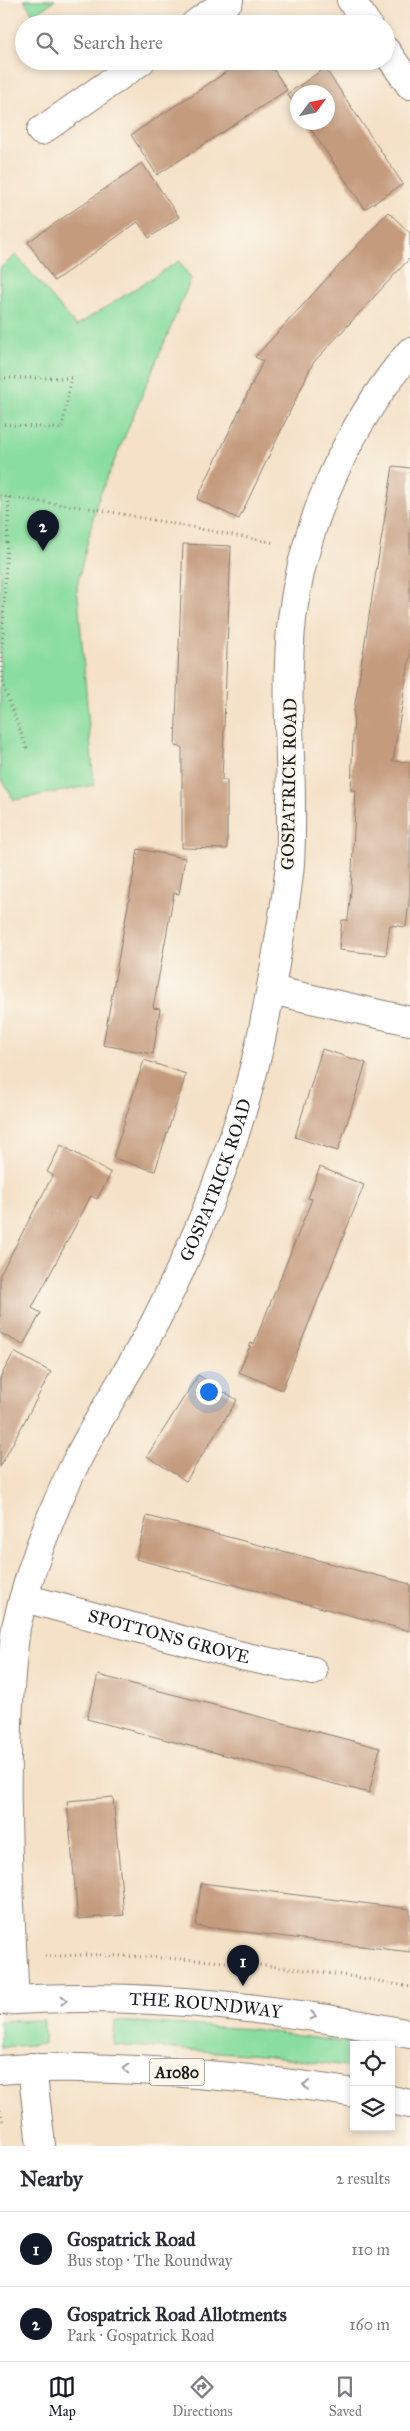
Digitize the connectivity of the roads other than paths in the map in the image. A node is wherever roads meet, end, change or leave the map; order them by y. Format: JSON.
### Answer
{"nodes":[{"id":1,"x":229,"y":0,"type":"edge"},
{"id":2,"x":351,"y":0,"type":"edge"},
{"id":3,"x":208,"y":15,"type":"edge"},
{"id":4,"x":362,"y":15,"type":"edge"},
{"id":5,"x":395,"y":64,"type":"edge"},
{"id":6,"x":128,"y":70,"type":"edge"},
{"id":7,"x":410,"y":85,"type":"edge"},
{"id":8,"x":41,"y":131,"type":"dead end"},
{"id":9,"x":410,"y":352,"type":"edge"},
{"id":10,"x":271,"y":990,"type":"junction"},
{"id":11,"x":410,"y":1021,"type":"edge"},
{"id":12,"x":24,"y":1598,"type":"junction"},
{"id":13,"x":8,"y":1626,"type":"edge"},
{"id":14,"x":313,"y":1671,"type":"dead end"},
{"id":15,"x":8,"y":2000,"type":"edge"},
{"id":16,"x":395,"y":2036,"type":"edge"},
{"id":17,"x":32,"y":2067,"type":"junction"},
{"id":18,"x":0,"y":2070,"type":"edge"},
{"id":19,"x":350,"y":2092,"type":"edge"},
{"id":20,"x":395,"y":2101,"type":"edge"},
{"id":21,"x":410,"y":2104,"type":"edge"},
{"id":22,"x":41,"y":2146,"type":"edge"}],
"edges":[{"from":1,"to":3,"type":"street"},
{"from":2,"to":4,"type":"street"},
{"from":5,"to":7,"type":"street"},
{"from":6,"to":8,"type":"street"},
{"from":9,"to":10,"type":"street","name":"GOSPATRICK ROAD"},
{"from":10,"to":11,"type":"street"},
{"from":10,"to":12,"type":"street","name":"GOSPATRICK ROAD"},
{"from":12,"to":13,"type":"street","name":"GOSPATRICK ROAD"},
{"from":12,"to":14,"type":"street","name":"SPOTTONS GROVE"},
{"from":13,"to":15,"type":"street","name":"GOSPATRICK ROAD"},
{"from":15,"to":16,"type":"street","name":"THE ROUNDWAY","one_way":true},
{"from":17,"to":18,"type":"street","number":"A1080"},
{"from":19,"to":17,"type":"street","number":"A1080","one_way":true},
{"from":17,"to":22,"type":"street"},
{"from":20,"to":21,"type":"street"}]}
